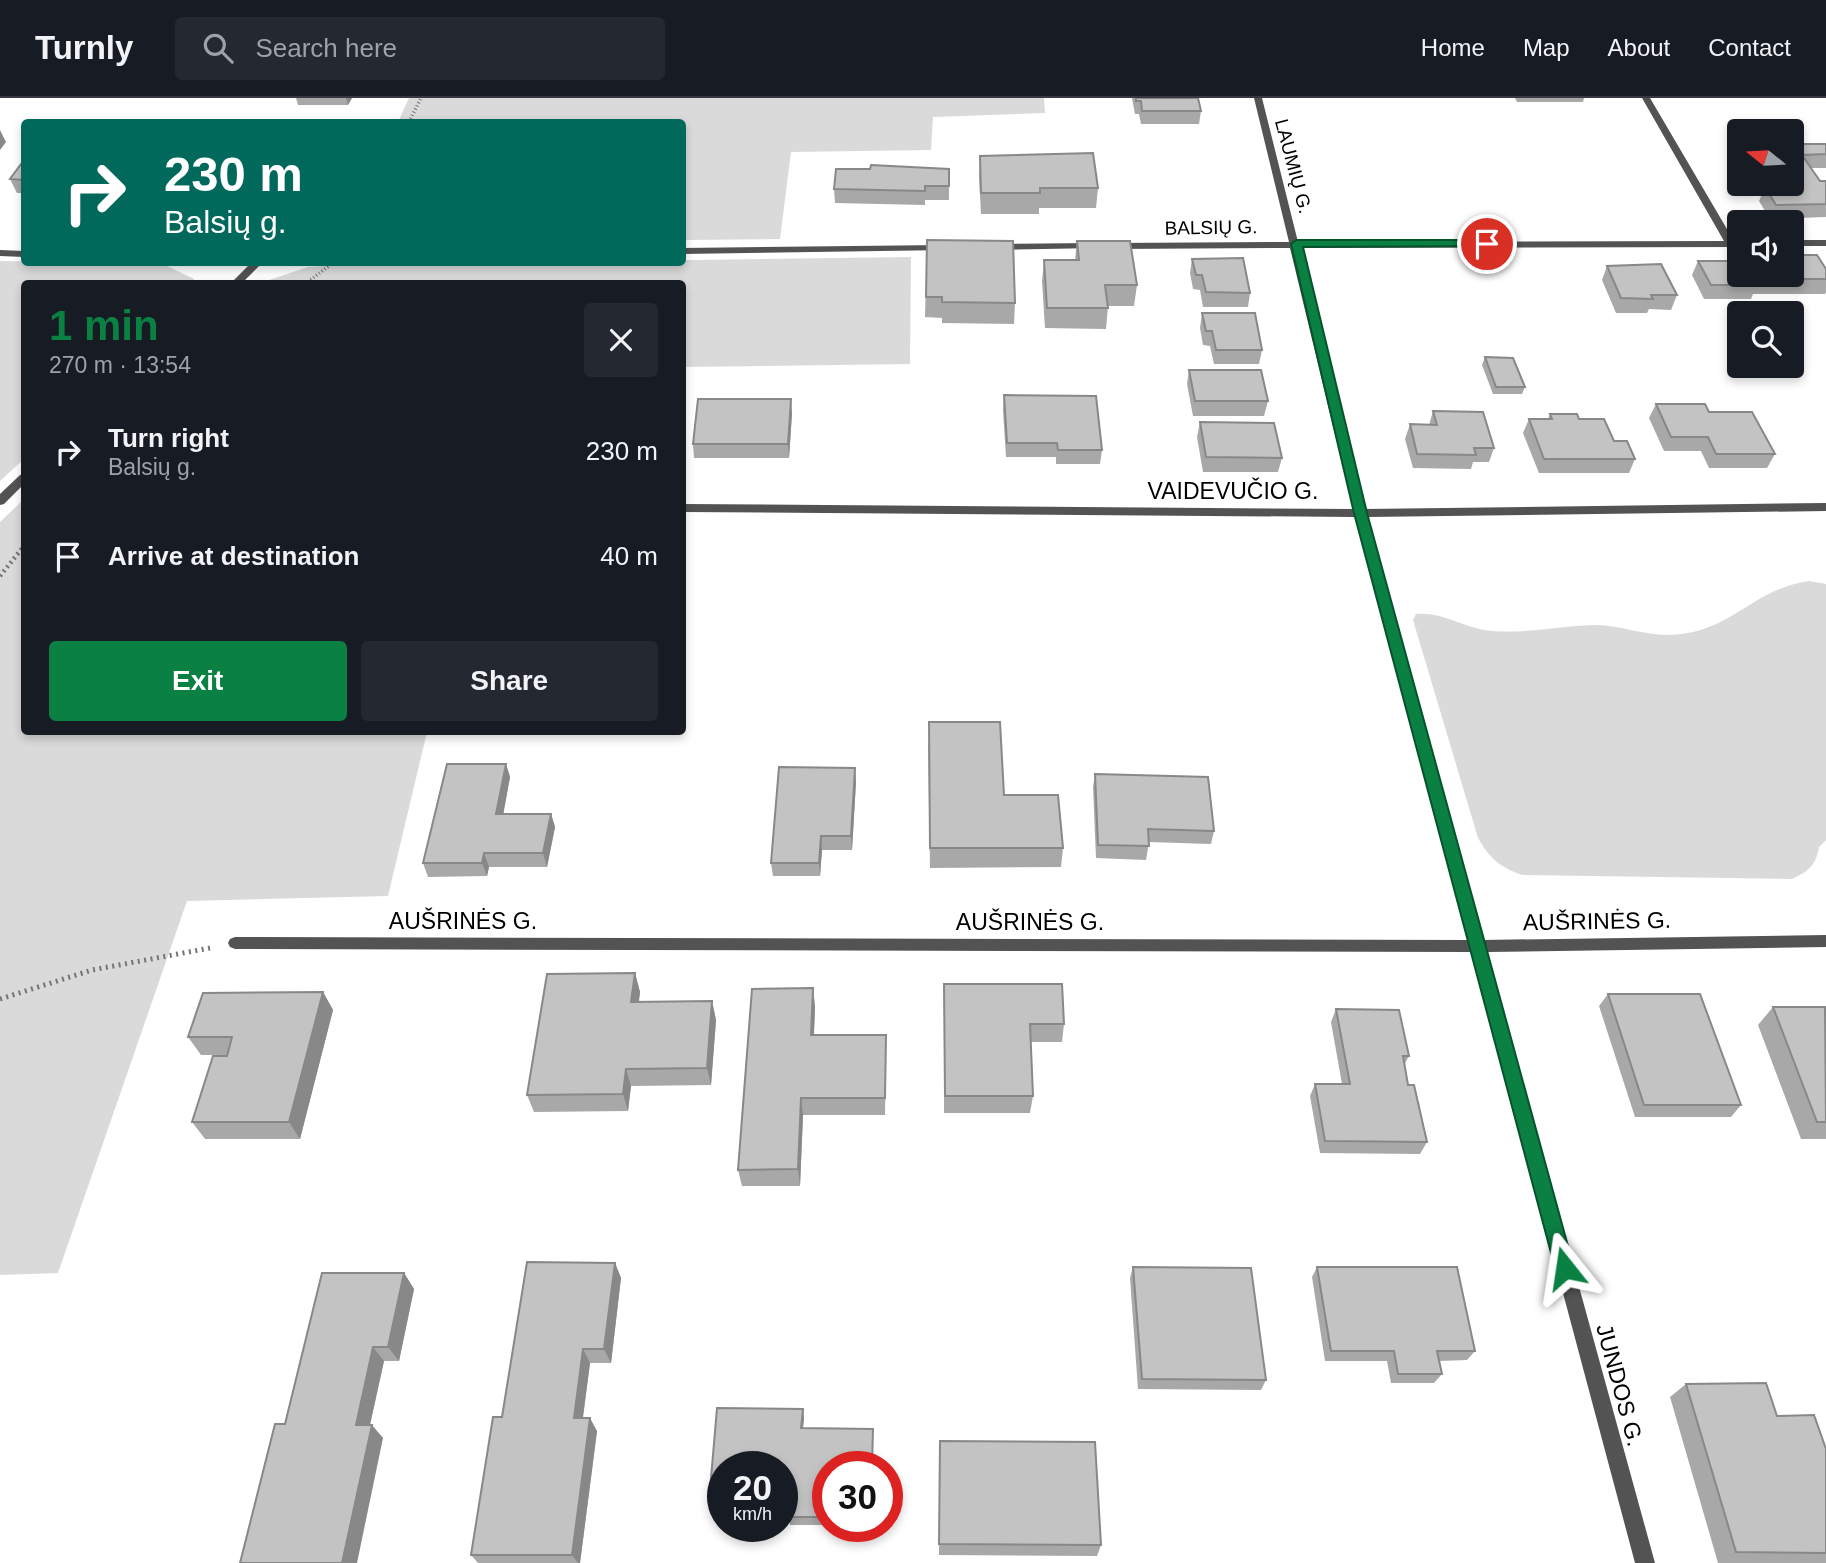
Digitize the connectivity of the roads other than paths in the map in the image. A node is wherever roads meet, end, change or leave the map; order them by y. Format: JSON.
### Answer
{"nodes":[{"id":1,"x":1258,"y":98,"type":"edge"},
{"id":2,"x":1646,"y":98,"type":"edge"},
{"id":3,"x":1727,"y":231,"type":"edge"},
{"id":4,"x":1804,"y":243,"type":"edge"},
{"id":5,"x":1826,"y":243,"type":"edge"},
{"id":6,"x":1296,"y":244,"type":"junction"},
{"id":7,"x":1727,"y":244,"type":"edge"},
{"id":8,"x":989,"y":247,"type":"edge"},
{"id":9,"x":961,"y":248,"type":"edge"},
{"id":10,"x":686,"y":251,"type":"edge"},
{"id":11,"x":0,"y":253,"type":"edge"},
{"id":12,"x":21,"y":254,"type":"edge"},
{"id":13,"x":254,"y":266,"type":"edge"},
{"id":14,"x":239,"y":280,"type":"edge"},
{"id":15,"x":21,"y":481,"type":"edge"},
{"id":16,"x":0,"y":500,"type":"edge"},
{"id":17,"x":686,"y":508,"type":"edge"},
{"id":18,"x":1826,"y":508,"type":"edge"},
{"id":19,"x":1360,"y":513,"type":"junction"},
{"id":20,"x":1826,"y":941,"type":"edge"},
{"id":21,"x":234,"y":943,"type":"road end"},
{"id":22,"x":1478,"y":946,"type":"junction"},
{"id":23,"x":1645,"y":1563,"type":"edge"}],
"edges":[{"from":1,"to":6,"type":"street","name":"LAUMIŲ G."},
{"from":2,"to":3,"type":"street"},
{"from":4,"to":5,"type":"street"},
{"from":6,"to":7,"type":"street","name":"BALSIŲ G."},
{"from":6,"to":8,"type":"street","name":"BALSIŲ G."},
{"from":6,"to":19,"type":"street","name":"JUNDOS G."},
{"from":9,"to":10,"type":"street"},
{"from":11,"to":12,"type":"street"},
{"from":13,"to":14,"type":"street"},
{"from":15,"to":16,"type":"street"},
{"from":17,"to":19,"type":"street","name":"VAIDEVUČIO G."},
{"from":18,"to":19,"type":"street","name":"VAIDEVUČIO G."},
{"from":19,"to":22,"type":"street","name":"JUNDOS G."},
{"from":20,"to":22,"type":"street","name":"AUŠRINĖS G."},
{"from":21,"to":22,"type":"street","name":"AUŠRINĖS G."},
{"from":22,"to":23,"type":"street","name":"JUNDOS G."}]}
